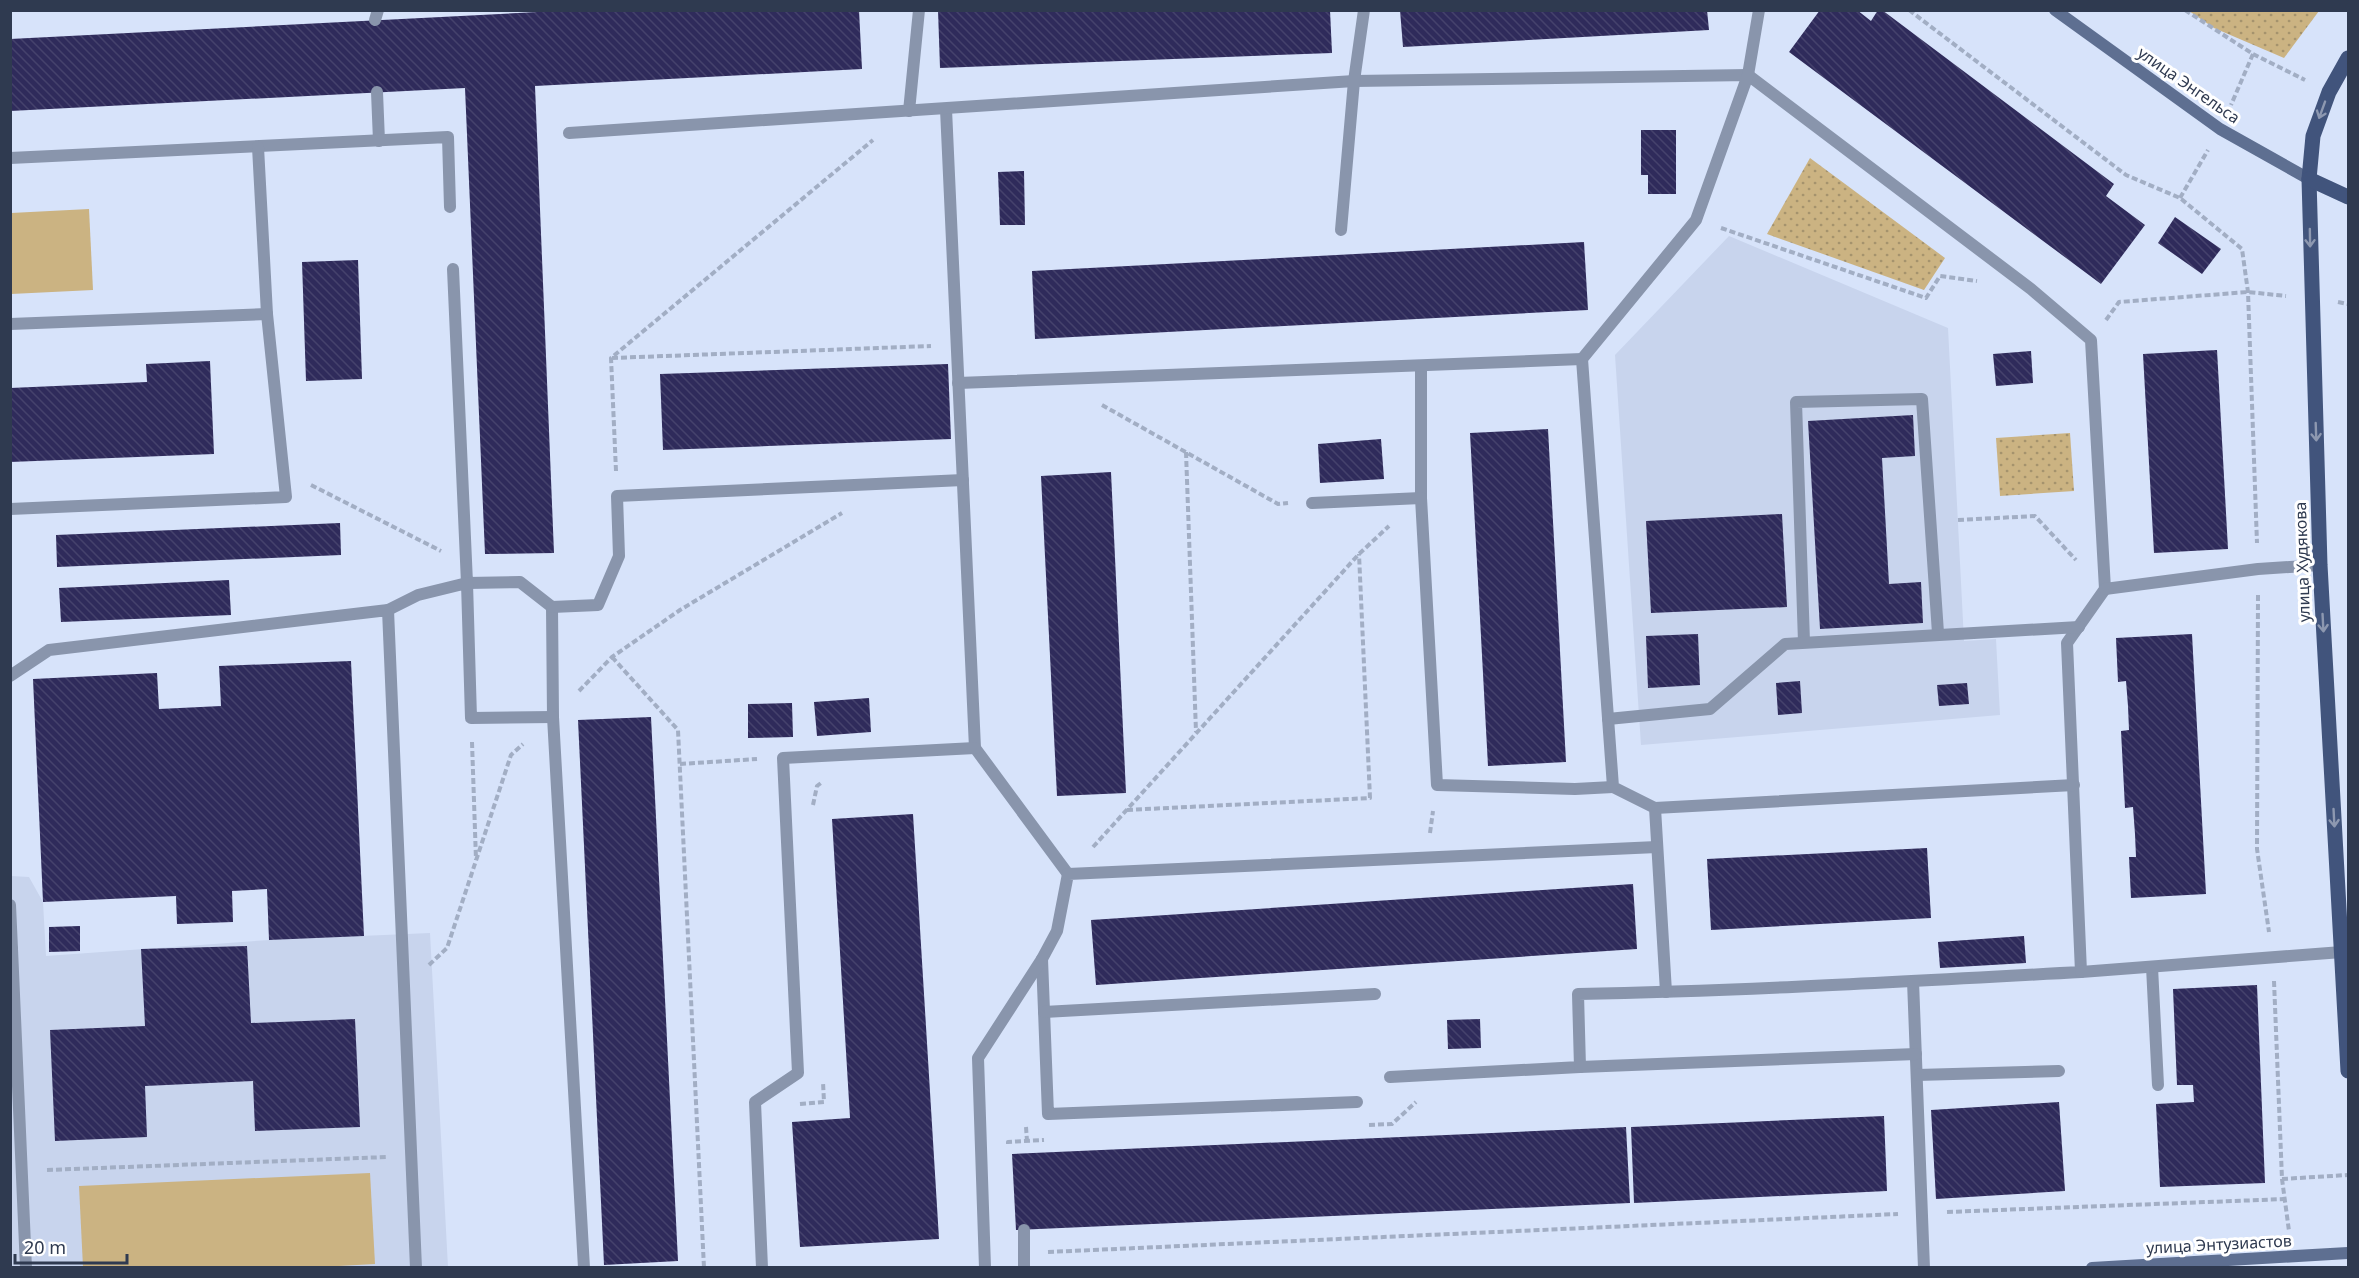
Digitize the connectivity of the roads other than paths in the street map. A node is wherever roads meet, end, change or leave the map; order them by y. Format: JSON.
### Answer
{"nodes":[{"id":1,"x":919,"y":10,"type":"edge"},
{"id":2,"x":1364,"y":10,"type":"edge"},
{"id":3,"x":1759,"y":10,"type":"edge"},
{"id":4,"x":2055,"y":10,"type":"edge"},
{"id":5,"x":2349,"y":58,"type":"edge"},
{"id":6,"x":1748,"y":75,"type":"junction"},
{"id":7,"x":1354,"y":81,"type":"junction"},
{"id":8,"x":377,"y":92,"type":"dead end"},
{"id":9,"x":946,"y":109,"type":"junction"},
{"id":10,"x":909,"y":111,"type":"junction"},
{"id":11,"x":569,"y":133,"type":"dead end"},
{"id":12,"x":379,"y":141,"type":"junction"},
{"id":13,"x":258,"y":147,"type":"junction"},
{"id":14,"x":10,"y":158,"type":"edge"},
{"id":15,"x":2309,"y":179,"type":"junction"},
{"id":16,"x":2349,"y":197,"type":"edge"},
{"id":17,"x":450,"y":207,"type":"dead end"},
{"id":18,"x":1341,"y":230,"type":"dead end"},
{"id":19,"x":453,"y":269,"type":"dead end"},
{"id":20,"x":267,"y":314,"type":"junction"},
{"id":21,"x":10,"y":324,"type":"edge"},
{"id":22,"x":1582,"y":359,"type":"junction"},
{"id":23,"x":1421,"y":366,"type":"junction"},
{"id":24,"x":958,"y":383,"type":"junction"},
{"id":25,"x":963,"y":480,"type":"junction"},
{"id":26,"x":1421,"y":498,"type":"junction"},
{"id":27,"x":1312,"y":503,"type":"road end"},
{"id":28,"x":10,"y":509,"type":"edge"},
{"id":29,"x":2320,"y":565,"type":"junction"},
{"id":30,"x":467,"y":583,"type":"junction"},
{"id":31,"x":2104,"y":589,"type":"junction"},
{"id":32,"x":552,"y":607,"type":"junction"},
{"id":33,"x":388,"y":610,"type":"junction"},
{"id":34,"x":2079,"y":627,"type":"junction"},
{"id":35,"x":1938,"y":633,"type":"junction"},
{"id":36,"x":1804,"y":642,"type":"junction"},
{"id":37,"x":10,"y":676,"type":"edge"},
{"id":38,"x":553,"y":717,"type":"junction"},
{"id":39,"x":1608,"y":719,"type":"junction"},
{"id":40,"x":975,"y":748,"type":"junction"},
{"id":41,"x":2074,"y":785,"type":"junction"},
{"id":42,"x":1613,"y":787,"type":"junction"},
{"id":43,"x":1655,"y":808,"type":"junction"},
{"id":44,"x":1657,"y":847,"type":"junction"},
{"id":45,"x":1068,"y":874,"type":"junction"},
{"id":46,"x":10,"y":905,"type":"edge"},
{"id":47,"x":11,"y":949,"type":"edge"},
{"id":48,"x":2342,"y":952,"type":"junction"},
{"id":49,"x":1042,"y":959,"type":"junction"},
{"id":50,"x":2152,"y":968,"type":"junction"},
{"id":51,"x":2081,"y":972,"type":"junction"},
{"id":52,"x":1913,"y":981,"type":"junction"},
{"id":53,"x":1666,"y":992,"type":"junction"},
{"id":54,"x":1375,"y":994,"type":"dead end"},
{"id":55,"x":1044,"y":1012,"type":"junction"},
{"id":56,"x":1916,"y":1054,"type":"junction"},
{"id":57,"x":1580,"y":1068,"type":"junction"},
{"id":58,"x":2060,"y":1071,"type":"dead end"},
{"id":59,"x":2349,"y":1071,"type":"edge"},
{"id":60,"x":1917,"y":1075,"type":"junction"},
{"id":61,"x":1390,"y":1077,"type":"dead end"},
{"id":62,"x":14,"y":1081,"type":"edge"},
{"id":63,"x":2158,"y":1086,"type":"dead end"},
{"id":64,"x":1357,"y":1102,"type":"dead end"},
{"id":65,"x":1024,"y":1230,"type":"dead end"},
{"id":66,"x":2349,"y":1253,"type":"edge"},
{"id":67,"x":26,"y":1268,"type":"edge"},
{"id":68,"x":416,"y":1268,"type":"edge"},
{"id":69,"x":584,"y":1268,"type":"edge"},
{"id":70,"x":762,"y":1268,"type":"edge"},
{"id":71,"x":985,"y":1268,"type":"edge"},
{"id":72,"x":1024,"y":1268,"type":"edge"},
{"id":73,"x":1924,"y":1268,"type":"edge"},
{"id":74,"x":2092,"y":1268,"type":"edge"}],
"edges":[{"from":1,"to":10,"type":"lane"},
{"from":2,"to":7,"type":"lane"},
{"from":3,"to":6,"type":"lane"},
{"from":4,"to":15,"type":"main road","name":"улица Энгельса"},
{"from":5,"to":15,"type":"main road","name":"улица Худякова","one_way":true},
{"from":6,"to":7,"type":"lane"},
{"from":6,"to":22,"type":"lane"},
{"from":6,"to":31,"type":"lane"},
{"from":7,"to":9,"type":"lane"},
{"from":7,"to":18,"type":"lane"},
{"from":8,"to":12,"type":"lane"},
{"from":9,"to":10,"type":"lane"},
{"from":9,"to":24,"type":"lane"},
{"from":10,"to":11,"type":"lane"},
{"from":12,"to":13,"type":"lane"},
{"from":12,"to":17,"type":"lane"},
{"from":13,"to":14,"type":"lane"},
{"from":13,"to":20,"type":"lane"},
{"from":15,"to":16,"type":"main road"},
{"from":15,"to":29,"type":"main road","name":"улица Худякова","one_way":true},
{"from":19,"to":30,"type":"lane"},
{"from":20,"to":21,"type":"lane"},
{"from":20,"to":28,"type":"lane"},
{"from":22,"to":23,"type":"lane"},
{"from":22,"to":39,"type":"lane"},
{"from":23,"to":24,"type":"lane"},
{"from":23,"to":26,"type":"lane"},
{"from":24,"to":25,"type":"lane"},
{"from":25,"to":32,"type":"lane"},
{"from":25,"to":40,"type":"lane"},
{"from":26,"to":27,"type":"lane"},
{"from":26,"to":42,"type":"lane"},
{"from":29,"to":31,"type":"lane"},
{"from":29,"to":48,"type":"main road","name":"улица Худякова","one_way":true},
{"from":30,"to":32,"type":"lane"},
{"from":30,"to":33,"type":"lane"},
{"from":30,"to":38,"type":"lane"},
{"from":31,"to":34,"type":"lane"},
{"from":32,"to":38,"type":"lane"},
{"from":33,"to":37,"type":"lane"},
{"from":33,"to":68,"type":"lane"},
{"from":34,"to":35,"type":"lane"},
{"from":34,"to":41,"type":"lane"},
{"from":35,"to":36,"type":"lane"},
{"from":35,"to":36,"type":"lane"},
{"from":36,"to":39,"type":"lane"},
{"from":38,"to":69,"type":"lane"},
{"from":39,"to":42,"type":"lane"},
{"from":40,"to":45,"type":"lane"},
{"from":40,"to":70,"type":"lane"},
{"from":41,"to":43,"type":"lane"},
{"from":41,"to":51,"type":"lane"},
{"from":42,"to":43,"type":"lane"},
{"from":43,"to":44,"type":"lane"},
{"from":44,"to":45,"type":"lane"},
{"from":44,"to":53,"type":"lane"},
{"from":45,"to":49,"type":"lane"},
{"from":46,"to":47,"type":"lane"},
{"from":47,"to":62,"type":"lane"},
{"from":48,"to":50,"type":"lane"},
{"from":48,"to":59,"type":"main road","name":"улица Худякова"},
{"from":49,"to":55,"type":"lane"},
{"from":49,"to":71,"type":"lane"},
{"from":50,"to":51,"type":"lane"},
{"from":50,"to":63,"type":"lane"},
{"from":51,"to":52,"type":"lane"},
{"from":52,"to":53,"type":"lane"},
{"from":52,"to":56,"type":"lane"},
{"from":53,"to":57,"type":"lane"},
{"from":54,"to":55,"type":"lane"},
{"from":55,"to":64,"type":"lane"},
{"from":56,"to":57,"type":"lane"},
{"from":56,"to":60,"type":"lane"},
{"from":57,"to":61,"type":"lane"},
{"from":58,"to":60,"type":"lane"},
{"from":60,"to":73,"type":"lane"},
{"from":62,"to":67,"type":"lane"},
{"from":65,"to":72,"type":"lane"},
{"from":66,"to":74,"type":"main road","name":"улица Энтузиастов"}]}
